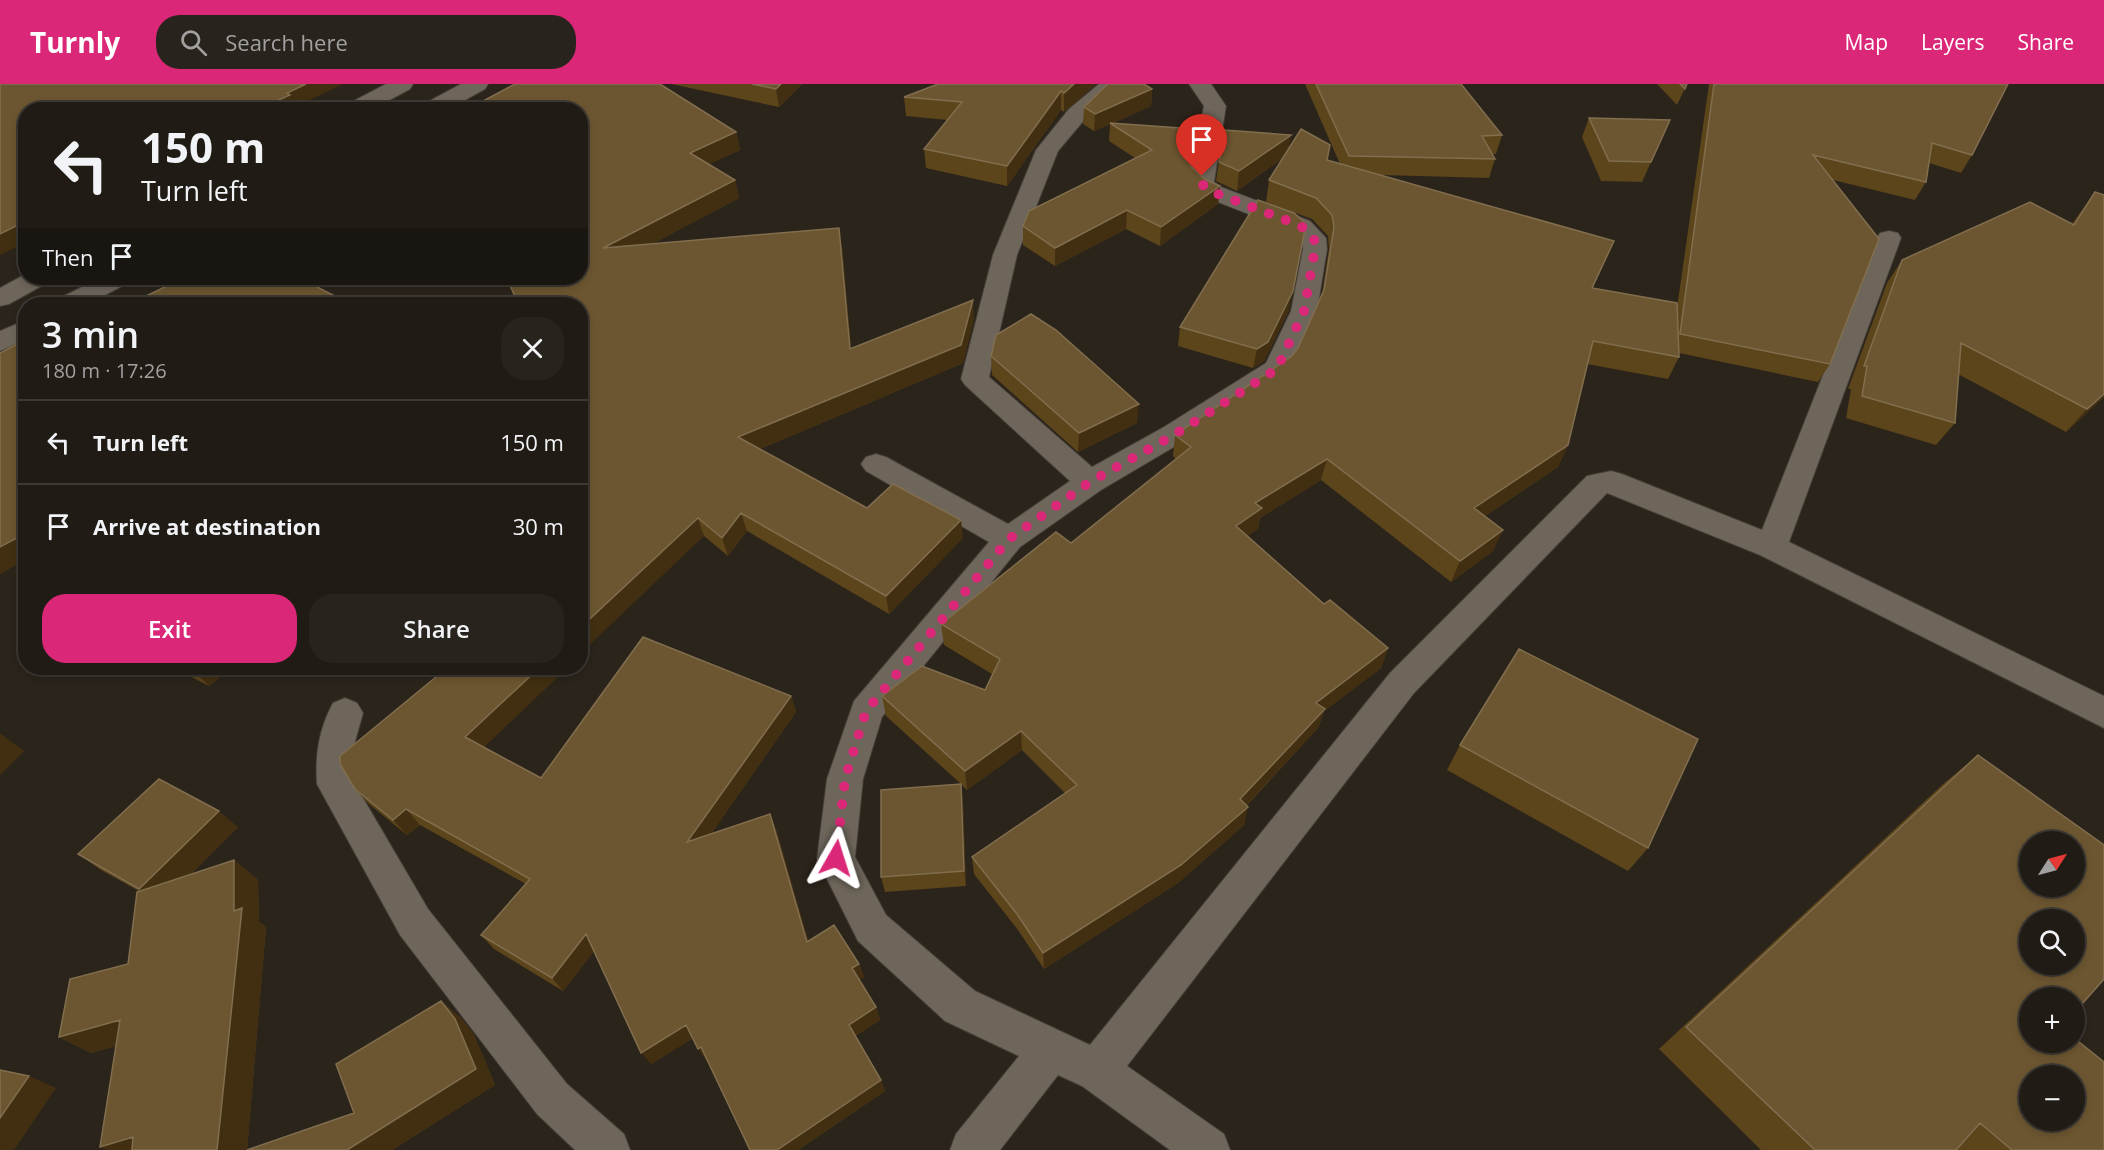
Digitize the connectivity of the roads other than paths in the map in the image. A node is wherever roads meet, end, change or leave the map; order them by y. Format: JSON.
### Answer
{"nodes":[{"id":1,"x":402,"y":84,"type":"edge"},
{"id":2,"x":477,"y":84,"type":"edge"},
{"id":3,"x":1112,"y":84,"type":"edge"},
{"id":4,"x":1200,"y":84,"type":"edge"},
{"id":5,"x":369,"y":102,"type":"edge"},
{"id":6,"x":444,"y":102,"type":"edge"},
{"id":7,"x":1889,"y":238,"type":"dead end"},
{"id":8,"x":25,"y":285,"type":"edge"},
{"id":9,"x":106,"y":285,"type":"edge"},
{"id":10,"x":82,"y":297,"type":"edge"},
{"id":11,"x":0,"y":298,"type":"edge"},
{"id":12,"x":18,"y":332,"type":"edge"},
{"id":13,"x":0,"y":342,"type":"edge"},
{"id":14,"x":876,"y":464,"type":"dead end"},
{"id":15,"x":1090,"y":482,"type":"junction"},
{"id":16,"x":1009,"y":539,"type":"junction"},
{"id":17,"x":1771,"y":547,"type":"junction"},
{"id":18,"x":2104,"y":712,"type":"edge"},
{"id":19,"x":345,"y":713,"type":"dead end"},
{"id":20,"x":1052,"y":1049,"type":"junction"},
{"id":21,"x":1096,"y":1071,"type":"junction"},
{"id":22,"x":608,"y":1150,"type":"edge"},
{"id":23,"x":972,"y":1150,"type":"edge"},
{"id":24,"x":1208,"y":1150,"type":"edge"}],
"edges":[{"from":1,"to":5,"type":"street"},
{"from":2,"to":6,"type":"street"},
{"from":3,"to":15,"type":"street"},
{"from":4,"to":15,"type":"street"},
{"from":7,"to":17,"type":"street"},
{"from":8,"to":11,"type":"street"},
{"from":9,"to":10,"type":"street"},
{"from":12,"to":13,"type":"street"},
{"from":14,"to":16,"type":"street"},
{"from":15,"to":16,"type":"street"},
{"from":16,"to":20,"type":"street"},
{"from":17,"to":18,"type":"street"},
{"from":17,"to":21,"type":"street"},
{"from":19,"to":22,"type":"street"},
{"from":20,"to":21,"type":"street"},
{"from":20,"to":23,"type":"street"},
{"from":21,"to":24,"type":"street"}]}
